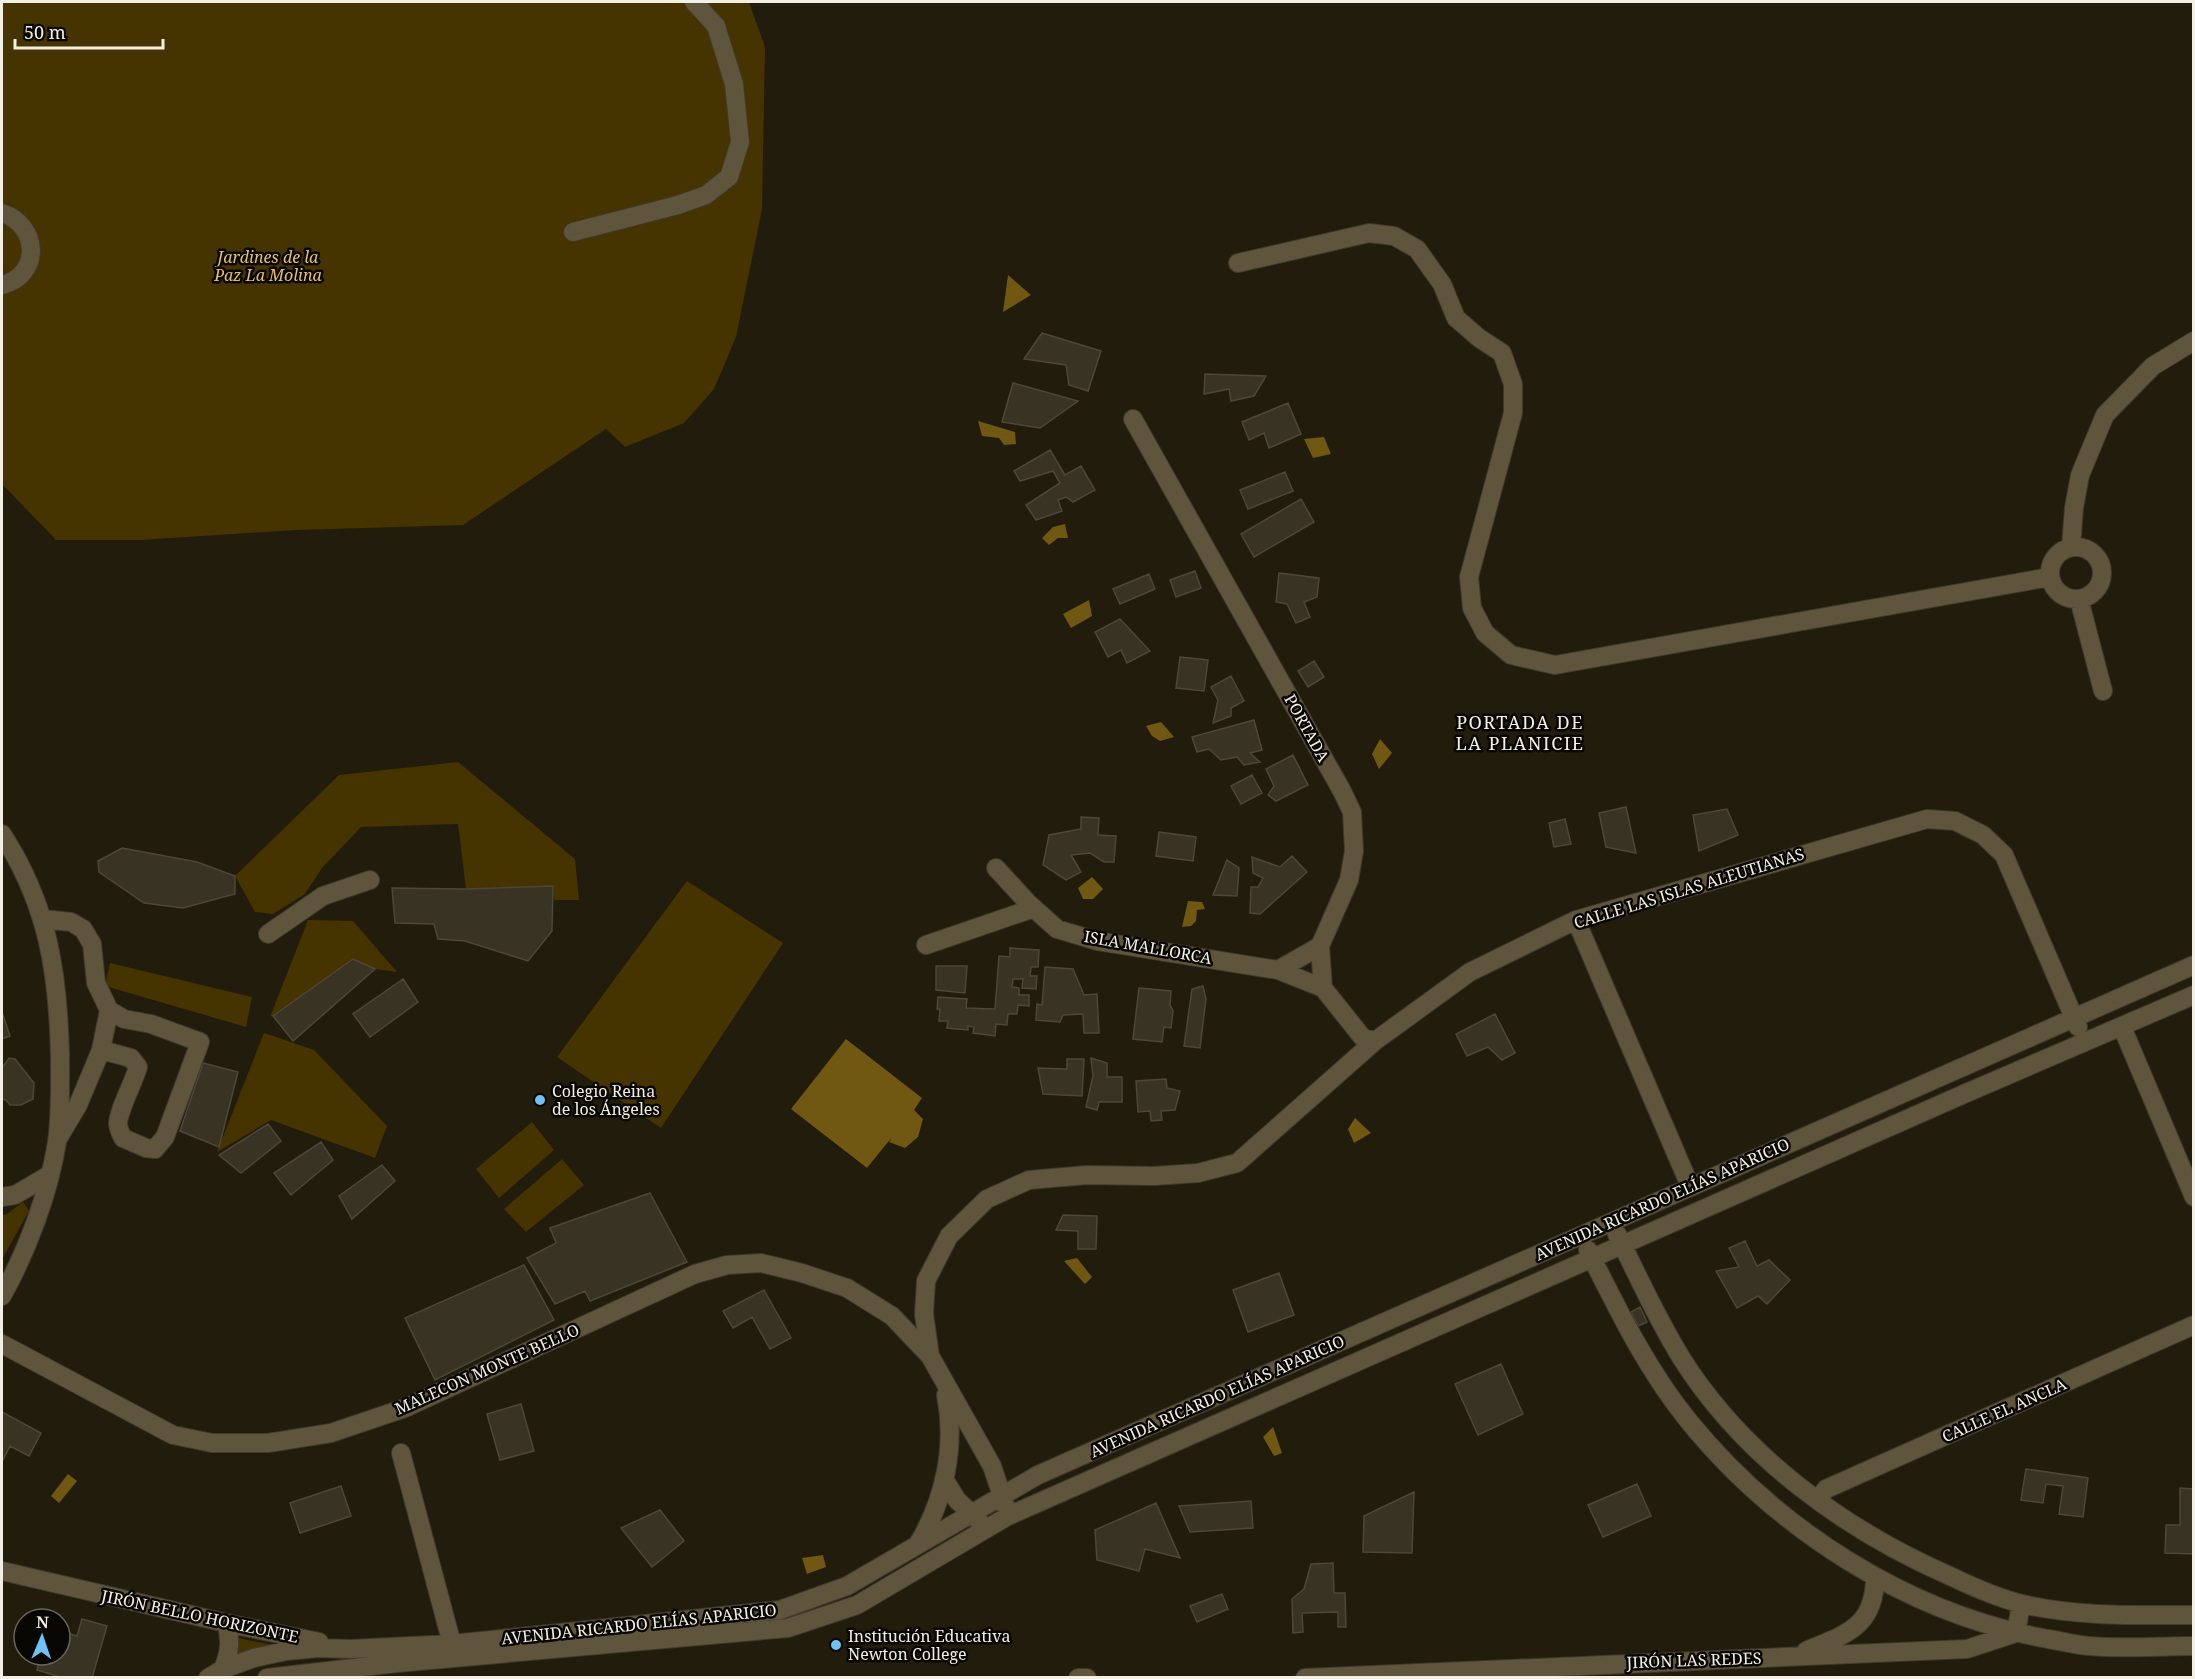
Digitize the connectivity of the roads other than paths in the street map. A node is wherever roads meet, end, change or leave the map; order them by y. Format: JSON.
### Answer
{"nodes":[{"id":1,"x":694,"y":2,"type":"edge"},
{"id":2,"x":2,"y":213,"type":"edge"},
{"id":3,"x":573,"y":232,"type":"dead end"},
{"id":4,"x":1238,"y":263,"type":"dead end"},
{"id":5,"x":2,"y":285,"type":"edge"},
{"id":6,"x":2193,"y":341,"type":"edge"},
{"id":7,"x":1133,"y":419,"type":"dead end"},
{"id":8,"x":2071,"y":548,"type":"junction"},
{"id":9,"x":2050,"y":577,"type":"junction"},
{"id":10,"x":2079,"y":599,"type":"junction"},
{"id":11,"x":2103,"y":691,"type":"dead end"},
{"id":12,"x":2,"y":834,"type":"edge"},
{"id":13,"x":996,"y":868,"type":"dead end"},
{"id":14,"x":370,"y":880,"type":"dead end"},
{"id":15,"x":1034,"y":908,"type":"junction"},
{"id":16,"x":43,"y":919,"type":"junction"},
{"id":17,"x":1576,"y":920,"type":"junction"},
{"id":18,"x":268,"y":934,"type":"dead end"},
{"id":19,"x":926,"y":945,"type":"dead end"},
{"id":20,"x":1320,"y":946,"type":"junction"},
{"id":21,"x":2193,"y":965,"type":"edge"},
{"id":22,"x":1278,"y":970,"type":"junction"},
{"id":23,"x":1323,"y":988,"type":"junction"},
{"id":24,"x":2193,"y":995,"type":"edge"},
{"id":25,"x":109,"y":1010,"type":"junction"},
{"id":26,"x":2074,"y":1017,"type":"junction"},
{"id":27,"x":2122,"y":1027,"type":"junction"},
{"id":28,"x":1375,"y":1041,"type":"junction"},
{"id":29,"x":2084,"y":1042,"type":"junction"},
{"id":30,"x":100,"y":1050,"type":"junction"},
{"id":31,"x":57,"y":1142,"type":"junction"},
{"id":32,"x":49,"y":1175,"type":"junction"},
{"id":33,"x":1690,"y":1186,"type":"junction"},
{"id":34,"x":2,"y":1197,"type":"edge"},
{"id":35,"x":2193,"y":1197,"type":"edge"},
{"id":36,"x":1611,"y":1222,"type":"junction"},
{"id":37,"x":1580,"y":1235,"type":"junction"},
{"id":38,"x":1622,"y":1245,"type":"junction"},
{"id":39,"x":1592,"y":1259,"type":"junction"},
{"id":40,"x":2,"y":1296,"type":"edge"},
{"id":41,"x":2193,"y":1325,"type":"edge"},
{"id":42,"x":2170,"y":1336,"type":"junction"},
{"id":43,"x":2193,"y":1336,"type":"edge"},
{"id":44,"x":2,"y":1344,"type":"edge"},
{"id":45,"x":930,"y":1356,"type":"junction"},
{"id":46,"x":944,"y":1381,"type":"junction"},
{"id":47,"x":401,"y":1453,"type":"dead end"},
{"id":48,"x":1086,"y":1454,"type":"junction"},
{"id":49,"x":992,"y":1466,"type":"junction"},
{"id":50,"x":1786,"y":1474,"type":"junction"},
{"id":51,"x":1038,"y":1475,"type":"junction"},
{"id":52,"x":1096,"y":1477,"type":"junction"},
{"id":53,"x":944,"y":1479,"type":"junction"},
{"id":54,"x":1002,"y":1495,"type":"junction"},
{"id":55,"x":1818,"y":1500,"type":"junction"},
{"id":56,"x":1767,"y":1501,"type":"junction"},
{"id":57,"x":971,"y":1513,"type":"junction"},
{"id":58,"x":1008,"y":1516,"type":"junction"},
{"id":59,"x":987,"y":1528,"type":"junction"},
{"id":60,"x":1864,"y":1532,"type":"junction"},
{"id":61,"x":918,"y":1545,"type":"junction"},
{"id":62,"x":1847,"y":1560,"type":"junction"},
{"id":63,"x":2,"y":1571,"type":"edge"},
{"id":64,"x":1875,"y":1577,"type":"junction"},
{"id":65,"x":2021,"y":1604,"type":"junction"},
{"id":66,"x":2193,"y":1615,"type":"edge"},
{"id":67,"x":226,"y":1623,"type":"junction"},
{"id":68,"x":2016,"y":1633,"type":"junction"},
{"id":69,"x":452,"y":1644,"type":"junction"},
{"id":70,"x":2193,"y":1646,"type":"edge"},
{"id":71,"x":350,"y":1649,"type":"junction"},
{"id":72,"x":1795,"y":1656,"type":"junction"},
{"id":73,"x":397,"y":1663,"type":"junction"},
{"id":74,"x":216,"y":1673,"type":"edge"},
{"id":75,"x":267,"y":1677,"type":"edge"},
{"id":76,"x":1078,"y":1677,"type":"edge"},
{"id":77,"x":1087,"y":1677,"type":"edge"},
{"id":78,"x":1305,"y":1677,"type":"edge"}],
"edges":[{"from":1,"to":3,"type":"street"},
{"from":2,"to":5,"type":"street"},
{"from":4,"to":9,"type":"street"},
{"from":6,"to":8,"type":"street"},
{"from":7,"to":20,"type":"street","name":"PORTADA"},
{"from":8,"to":9,"type":"street"},
{"from":8,"to":10,"type":"street"},
{"from":9,"to":10,"type":"street"},
{"from":10,"to":11,"type":"street"},
{"from":12,"to":16,"type":"street"},
{"from":13,"to":15,"type":"street","name":"ISLA MALLORCA"},
{"from":14,"to":18,"type":"street"},
{"from":15,"to":19,"type":"street"},
{"from":15,"to":22,"type":"street","name":"ISLA MALLORCA"},
{"from":16,"to":25,"type":"street"},
{"from":16,"to":31,"type":"street"},
{"from":17,"to":26,"type":"street","name":"CALLE LAS ISLAS ALEUTIANAS"},
{"from":17,"to":28,"type":"street","name":"CALLE LAS ISLAS ALEUTIANAS"},
{"from":17,"to":33,"type":"street"},
{"from":20,"to":22,"type":"street"},
{"from":20,"to":23,"type":"street","name":"PORTADA"},
{"from":21,"to":26,"type":"street","name":"AVENIDA RICARDO ELÍAS APARICIO"},
{"from":22,"to":23,"type":"street","name":"ISLA MALLORCA"},
{"from":23,"to":28,"type":"street"},
{"from":24,"to":27,"type":"street","name":"AVENIDA RICARDO ELÍAS APARICIO"},
{"from":25,"to":30,"type":"street"},
{"from":25,"to":30,"type":"street"},
{"from":26,"to":29,"type":"street","name":"CALLE LAS ISLAS ALEUTIANAS"},
{"from":26,"to":33,"type":"street","name":"AVENIDA RICARDO ELÍAS APARICIO"},
{"from":27,"to":29,"type":"street","name":"AVENIDA RICARDO ELÍAS APARICIO"},
{"from":27,"to":35,"type":"street"},
{"from":28,"to":45,"type":"street","name":"CALLE LAS ISLAS ALEUTIANAS"},
{"from":29,"to":38,"type":"street","name":"AVENIDA RICARDO ELÍAS APARICIO"},
{"from":30,"to":31,"type":"street"},
{"from":31,"to":32,"type":"street"},
{"from":32,"to":34,"type":"street"},
{"from":32,"to":40,"type":"street"},
{"from":33,"to":36,"type":"street","name":"AVENIDA RICARDO ELÍAS APARICIO"},
{"from":36,"to":37,"type":"street","name":"AVENIDA RICARDO ELÍAS APARICIO"},
{"from":36,"to":38,"type":"street"},
{"from":37,"to":39,"type":"street"},
{"from":37,"to":48,"type":"street","name":"AVENIDA RICARDO ELÍAS APARICIO"},
{"from":38,"to":39,"type":"street","name":"AVENIDA RICARDO ELÍAS APARICIO"},
{"from":38,"to":50,"type":"street"},
{"from":39,"to":52,"type":"street","name":"AVENIDA RICARDO ELÍAS APARICIO"},
{"from":39,"to":56,"type":"street"},
{"from":41,"to":42,"type":"street","name":"CALLE EL ANCLA"},
{"from":42,"to":43,"type":"street"},
{"from":42,"to":55,"type":"street","name":"CALLE EL ANCLA"},
{"from":44,"to":45,"type":"street","name":"MALECON MONTE BELLO"},
{"from":45,"to":46,"type":"street","name":"MALECON MONTE BELLO"},
{"from":46,"to":49,"type":"street","name":"MALECON MONTE BELLO"},
{"from":46,"to":53,"type":"street","name":"MALECON MONTE BELLO"},
{"from":47,"to":69,"type":"street"},
{"from":48,"to":51,"type":"street","name":"AVENIDA RICARDO ELÍAS APARICIO"},
{"from":48,"to":52,"type":"street"},
{"from":49,"to":51,"type":"street"},
{"from":49,"to":54,"type":"street","name":"MALECON MONTE BELLO"},
{"from":50,"to":55,"type":"street"},
{"from":50,"to":56,"type":"street"},
{"from":51,"to":54,"type":"street","name":"AVENIDA RICARDO ELÍAS APARICIO"},
{"from":52,"to":58,"type":"street","name":"AVENIDA RICARDO ELÍAS APARICIO"},
{"from":53,"to":57,"type":"street"},
{"from":53,"to":61,"type":"street","name":"MALECON MONTE BELLO"},
{"from":54,"to":57,"type":"street","name":"AVENIDA RICARDO ELÍAS APARICIO"},
{"from":54,"to":58,"type":"street","name":"MALECON MONTE BELLO"},
{"from":55,"to":60,"type":"street"},
{"from":56,"to":62,"type":"street"},
{"from":57,"to":59,"type":"street"},
{"from":57,"to":61,"type":"street","name":"AVENIDA RICARDO ELÍAS APARICIO"},
{"from":58,"to":59,"type":"street","name":"AVENIDA RICARDO ELÍAS APARICIO"},
{"from":59,"to":73,"type":"street","name":"AVENIDA RICARDO ELÍAS APARICIO"},
{"from":60,"to":62,"type":"street"},
{"from":60,"to":65,"type":"street"},
{"from":61,"to":69,"type":"street","name":"AVENIDA RICARDO ELÍAS APARICIO"},
{"from":62,"to":64,"type":"street"},
{"from":63,"to":67,"type":"street","name":"JIRÓN BELLO HORIZONTE"},
{"from":64,"to":68,"type":"street"},
{"from":64,"to":72,"type":"street","name":"JIRÓN LAS REDES"},
{"from":65,"to":66,"type":"street"},
{"from":65,"to":68,"type":"street"},
{"from":67,"to":71,"type":"street","name":"JIRÓN BELLO HORIZONTE"},
{"from":67,"to":74,"type":"street"},
{"from":68,"to":70,"type":"street"},
{"from":68,"to":72,"type":"street","name":"JIRÓN LAS REDES"},
{"from":69,"to":71,"type":"street","name":"AVENIDA RICARDO ELÍAS APARICIO"},
{"from":71,"to":73,"type":"street","name":"JIRÓN BELLO HORIZONTE"},
{"from":71,"to":74,"type":"street","name":"AVENIDA RICARDO ELÍAS APARICIO"},
{"from":72,"to":78,"type":"street","name":"JIRÓN LAS REDES"},
{"from":73,"to":75,"type":"street","name":"AVENIDA RICARDO ELÍAS APARICIO"},
{"from":76,"to":77,"type":"street"}]}
